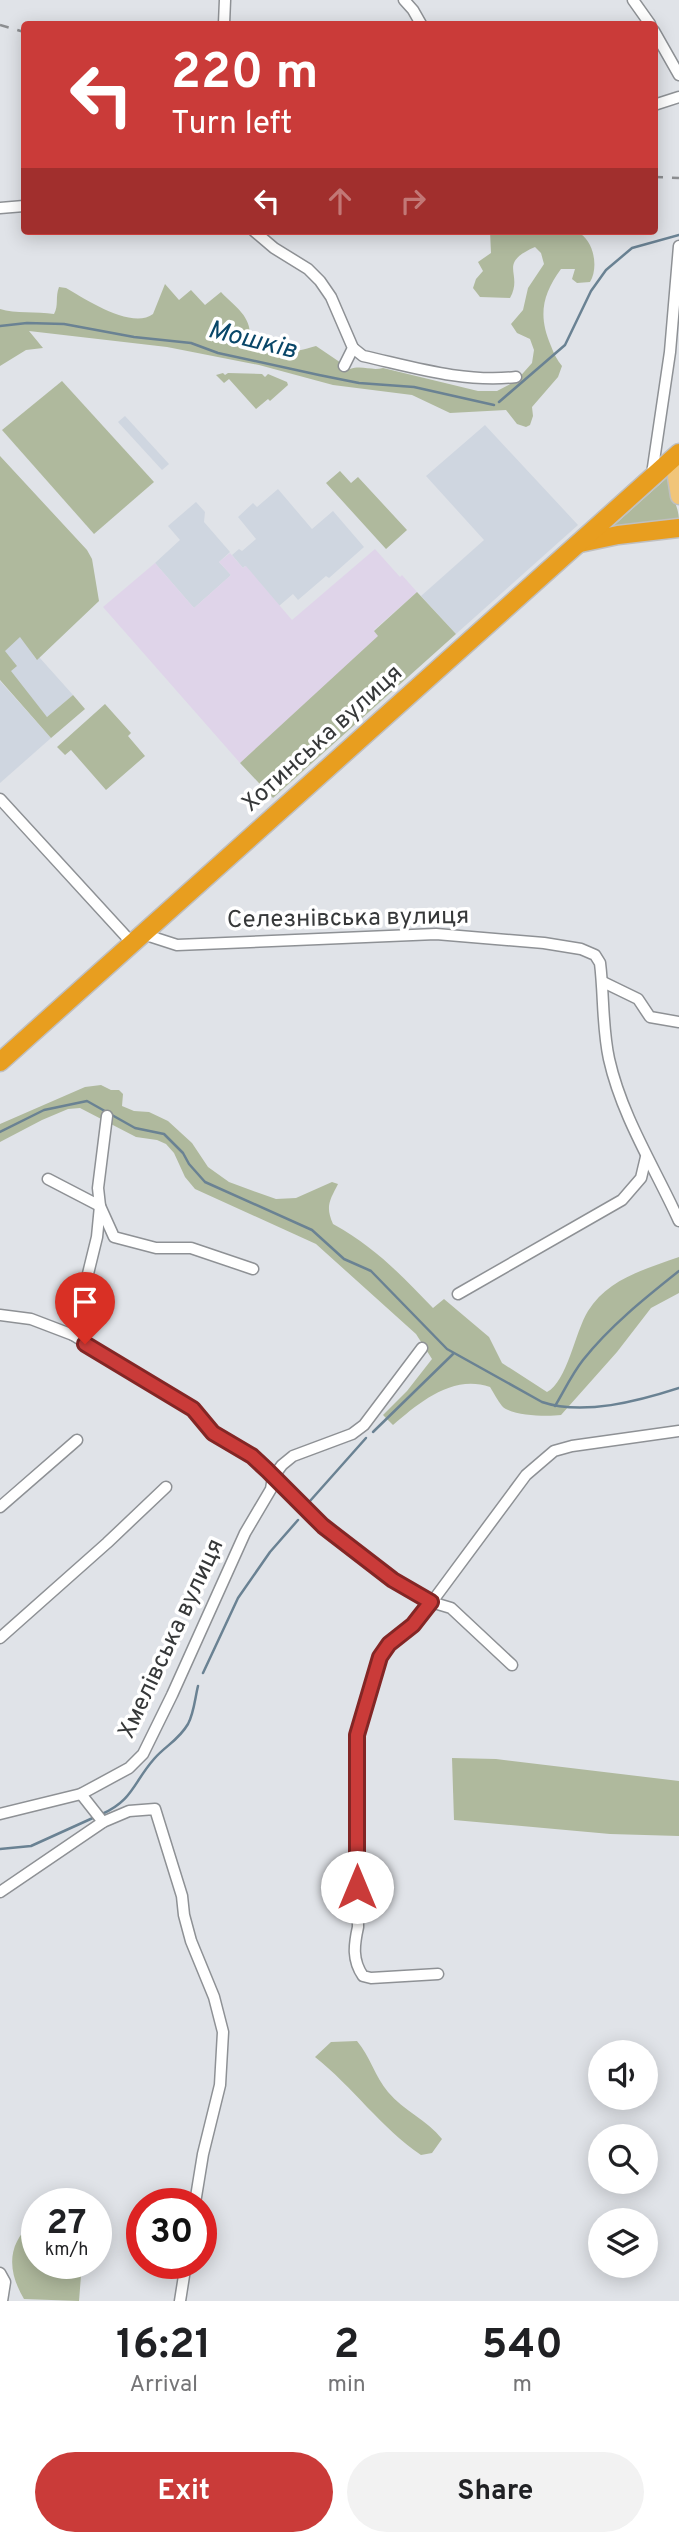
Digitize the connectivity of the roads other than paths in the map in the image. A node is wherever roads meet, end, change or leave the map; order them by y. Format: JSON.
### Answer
{"nodes":[{"id":1,"x":225,"y":0,"type":"edge"},
{"id":2,"x":404,"y":0,"type":"edge"},
{"id":3,"x":632,"y":0,"type":"edge"},
{"id":4,"x":224,"y":21,"type":"edge"},
{"id":5,"x":419,"y":21,"type":"edge"},
{"id":6,"x":648,"y":21,"type":"edge"},
{"id":7,"x":658,"y":38,"type":"edge"},
{"id":8,"x":679,"y":75,"type":"edge"},
{"id":9,"x":679,"y":97,"type":"edge"},
{"id":10,"x":658,"y":104,"type":"edge"},
{"id":11,"x":21,"y":206,"type":"edge"},
{"id":12,"x":0,"y":208,"type":"edge"},
{"id":13,"x":259,"y":235,"type":"edge"},
{"id":14,"x":679,"y":246,"type":"edge"},
{"id":15,"x":353,"y":348,"type":"junction"},
{"id":16,"x":344,"y":366,"type":"dead end"},
{"id":17,"x":516,"y":377,"type":"dead end"},
{"id":18,"x":676,"y":455,"type":"edge"},
{"id":19,"x":652,"y":476,"type":"junction"},
{"id":20,"x":679,"y":496,"type":"edge"},
{"id":21,"x":679,"y":528,"type":"edge"},
{"id":22,"x":576,"y":544,"type":"junction"},
{"id":23,"x":0,"y":799,"type":"edge"},
{"id":24,"x":137,"y":939,"type":"junction"},
{"id":25,"x":603,"y":982,"type":"junction"},
{"id":26,"x":679,"y":1022,"type":"edge"},
{"id":27,"x":0,"y":1062,"type":"edge"},
{"id":28,"x":107,"y":1116,"type":"dead end"},
{"id":29,"x":646,"y":1157,"type":"junction"},
{"id":30,"x":48,"y":1179,"type":"dead end"},
{"id":31,"x":100,"y":1206,"type":"junction"},
{"id":32,"x":679,"y":1221,"type":"edge"},
{"id":33,"x":253,"y":1269,"type":"dead end"},
{"id":34,"x":458,"y":1294,"type":"dead end"},
{"id":35,"x":0,"y":1315,"type":"edge"},
{"id":36,"x":72,"y":1335,"type":"junction"},
{"id":37,"x":422,"y":1348,"type":"dead end"},
{"id":38,"x":679,"y":1431,"type":"edge"},
{"id":39,"x":77,"y":1440,"type":"dead end"},
{"id":40,"x":273,"y":1477,"type":"junction"},
{"id":41,"x":166,"y":1487,"type":"dead end"},
{"id":42,"x":0,"y":1507,"type":"edge"},
{"id":43,"x":431,"y":1602,"type":"junction"},
{"id":44,"x":0,"y":1638,"type":"edge"},
{"id":45,"x":512,"y":1665,"type":"dead end"},
{"id":46,"x":81,"y":1794,"type":"junction"},
{"id":47,"x":0,"y":1814,"type":"edge"},
{"id":48,"x":101,"y":1821,"type":"junction"},
{"id":49,"x":0,"y":1892,"type":"edge"},
{"id":50,"x":438,"y":1973,"type":"dead end"},
{"id":51,"x":197,"y":2188,"type":"edge"},
{"id":52,"x":0,"y":2273,"type":"edge"},
{"id":53,"x":183,"y":2279,"type":"edge"},
{"id":54,"x":2,"y":2301,"type":"edge"},
{"id":55,"x":180,"y":2301,"type":"edge"}],
"edges":[{"from":1,"to":4,"type":"street"},
{"from":2,"to":5,"type":"street"},
{"from":3,"to":6,"type":"street"},
{"from":7,"to":8,"type":"street"},
{"from":9,"to":10,"type":"street"},
{"from":11,"to":12,"type":"street"},
{"from":13,"to":15,"type":"street"},
{"from":14,"to":19,"type":"street"},
{"from":15,"to":16,"type":"street"},
{"from":15,"to":17,"type":"street"},
{"from":18,"to":19,"type":"highway","name":"Хотинська вулиця"},
{"from":18,"to":20,"type":"main road"},
{"from":19,"to":22,"type":"highway","name":"Хотинська вулиця"},
{"from":21,"to":22,"type":"highway"},
{"from":22,"to":24,"type":"highway","name":"Хотинська вулиця"},
{"from":23,"to":24,"type":"street"},
{"from":24,"to":25,"type":"street","name":"Селезнівська вулиця"},
{"from":24,"to":27,"type":"highway","name":"Хотинська вулиця"},
{"from":25,"to":26,"type":"street"},
{"from":25,"to":29,"type":"street","name":"Селезнівська вулиця"},
{"from":28,"to":31,"type":"street"},
{"from":29,"to":32,"type":"street","name":"Селезнівська вулиця"},
{"from":29,"to":34,"type":"street"},
{"from":30,"to":31,"type":"street"},
{"from":31,"to":33,"type":"street"},
{"from":31,"to":36,"type":"street"},
{"from":35,"to":36,"type":"street"},
{"from":36,"to":40,"type":"street"},
{"from":37,"to":40,"type":"street"},
{"from":38,"to":43,"type":"street"},
{"from":39,"to":42,"type":"street"},
{"from":40,"to":43,"type":"street"},
{"from":40,"to":46,"type":"street","name":"Хмелівська вулиця"},
{"from":41,"to":44,"type":"street"},
{"from":43,"to":45,"type":"street"},
{"from":43,"to":50,"type":"street"},
{"from":46,"to":47,"type":"street","name":"Хмелівська вулиця"},
{"from":46,"to":48,"type":"street"},
{"from":48,"to":49,"type":"street"},
{"from":48,"to":51,"type":"street"},
{"from":52,"to":54,"type":"street"},
{"from":53,"to":55,"type":"street"}]}
